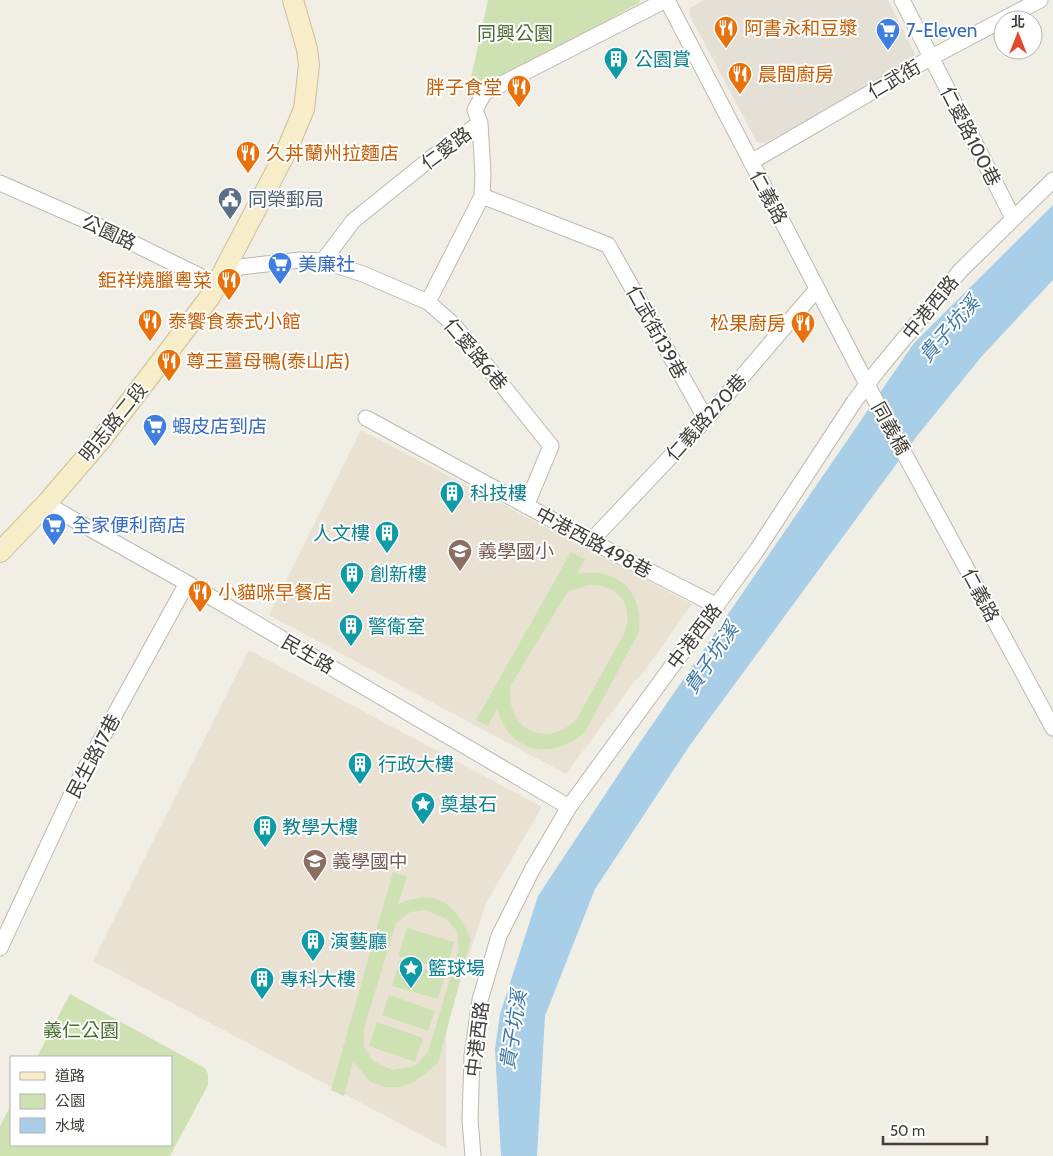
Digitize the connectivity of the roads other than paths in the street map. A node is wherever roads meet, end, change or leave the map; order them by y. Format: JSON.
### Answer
{"nodes":[{"id":1,"x":293,"y":0,"type":"edge"},
{"id":2,"x":666,"y":0,"type":"edge"},
{"id":3,"x":902,"y":0,"type":"edge"},
{"id":4,"x":1040,"y":0,"type":"edge"},
{"id":5,"x":930,"y":58,"type":"junction"},
{"id":6,"x":480,"y":123,"type":"junction"},
{"id":7,"x":751,"y":162,"type":"junction"},
{"id":8,"x":1053,"y":180,"type":"edge"},
{"id":9,"x":0,"y":184,"type":"edge"},
{"id":10,"x":482,"y":196,"type":"junction"},
{"id":11,"x":1013,"y":218,"type":"junction"},
{"id":12,"x":323,"y":261,"type":"junction"},
{"id":13,"x":216,"y":284,"type":"junction"},
{"id":14,"x":817,"y":289,"type":"junction"},
{"id":15,"x":428,"y":302,"type":"junction"},
{"id":16,"x":870,"y":390,"type":"junction"},
{"id":17,"x":366,"y":418,"type":"dead end"},
{"id":18,"x":706,"y":419,"type":"junction"},
{"id":19,"x":909,"y":463,"type":"joint"},
{"id":20,"x":46,"y":504,"type":"junction"},
{"id":21,"x":526,"y":506,"type":"junction"},
{"id":22,"x":591,"y":541,"type":"junction"},
{"id":23,"x":0,"y":552,"type":"edge"},
{"id":24,"x":188,"y":583,"type":"junction"},
{"id":25,"x":716,"y":606,"type":"junction"},
{"id":26,"x":1053,"y":728,"type":"edge"},
{"id":27,"x":568,"y":807,"type":"junction"},
{"id":28,"x":0,"y":948,"type":"edge"},
{"id":29,"x":473,"y":1156,"type":"edge"}],
"edges":[{"from":1,"to":13,"type":"main road","name":"明志路二段"},
{"from":2,"to":6,"type":"street","name":"仁愛路"},
{"from":2,"to":7,"type":"street","name":"仁義路"},
{"from":3,"to":5,"type":"street","name":"仁愛路100巷"},
{"from":4,"to":5,"type":"street","name":"仁武街"},
{"from":5,"to":7,"type":"street","name":"仁武街"},
{"from":5,"to":11,"type":"street","name":"仁愛路100巷"},
{"from":6,"to":10,"type":"street"},
{"from":6,"to":12,"type":"street","name":"仁愛路"},
{"from":7,"to":14,"type":"street","name":"仁義路"},
{"from":8,"to":11,"type":"street","name":"中港西路"},
{"from":9,"to":13,"type":"street","name":"公園路"},
{"from":10,"to":15,"type":"street"},
{"from":10,"to":18,"type":"street","name":"仁武街139巷"},
{"from":11,"to":16,"type":"street","name":"中港西路"},
{"from":12,"to":13,"type":"street"},
{"from":12,"to":15,"type":"street","name":"仁愛路6巷"},
{"from":13,"to":20,"type":"main road","name":"明志路二段"},
{"from":14,"to":16,"type":"street","name":"仁義路"},
{"from":14,"to":18,"type":"street","name":"仁義路220巷"},
{"from":15,"to":21,"type":"street","name":"仁愛路6巷"},
{"from":16,"to":19,"type":"street","name":"同義橋"},
{"from":16,"to":25,"type":"street","name":"中港西路"},
{"from":17,"to":21,"type":"street","name":"中港西路498巷"},
{"from":18,"to":22,"type":"street","name":"仁義路220巷"},
{"from":19,"to":26,"type":"street","name":"仁義路"},
{"from":20,"to":23,"type":"main road","name":"明志路二段"},
{"from":20,"to":24,"type":"street","name":"民生路"},
{"from":21,"to":22,"type":"street","name":"中港西路498巷"},
{"from":22,"to":25,"type":"street","name":"中港西路498巷"},
{"from":24,"to":27,"type":"street","name":"民生路"},
{"from":24,"to":28,"type":"street","name":"民生路17巷"},
{"from":25,"to":27,"type":"street","name":"中港西路"},
{"from":27,"to":29,"type":"street","name":"中港西路"}]}
